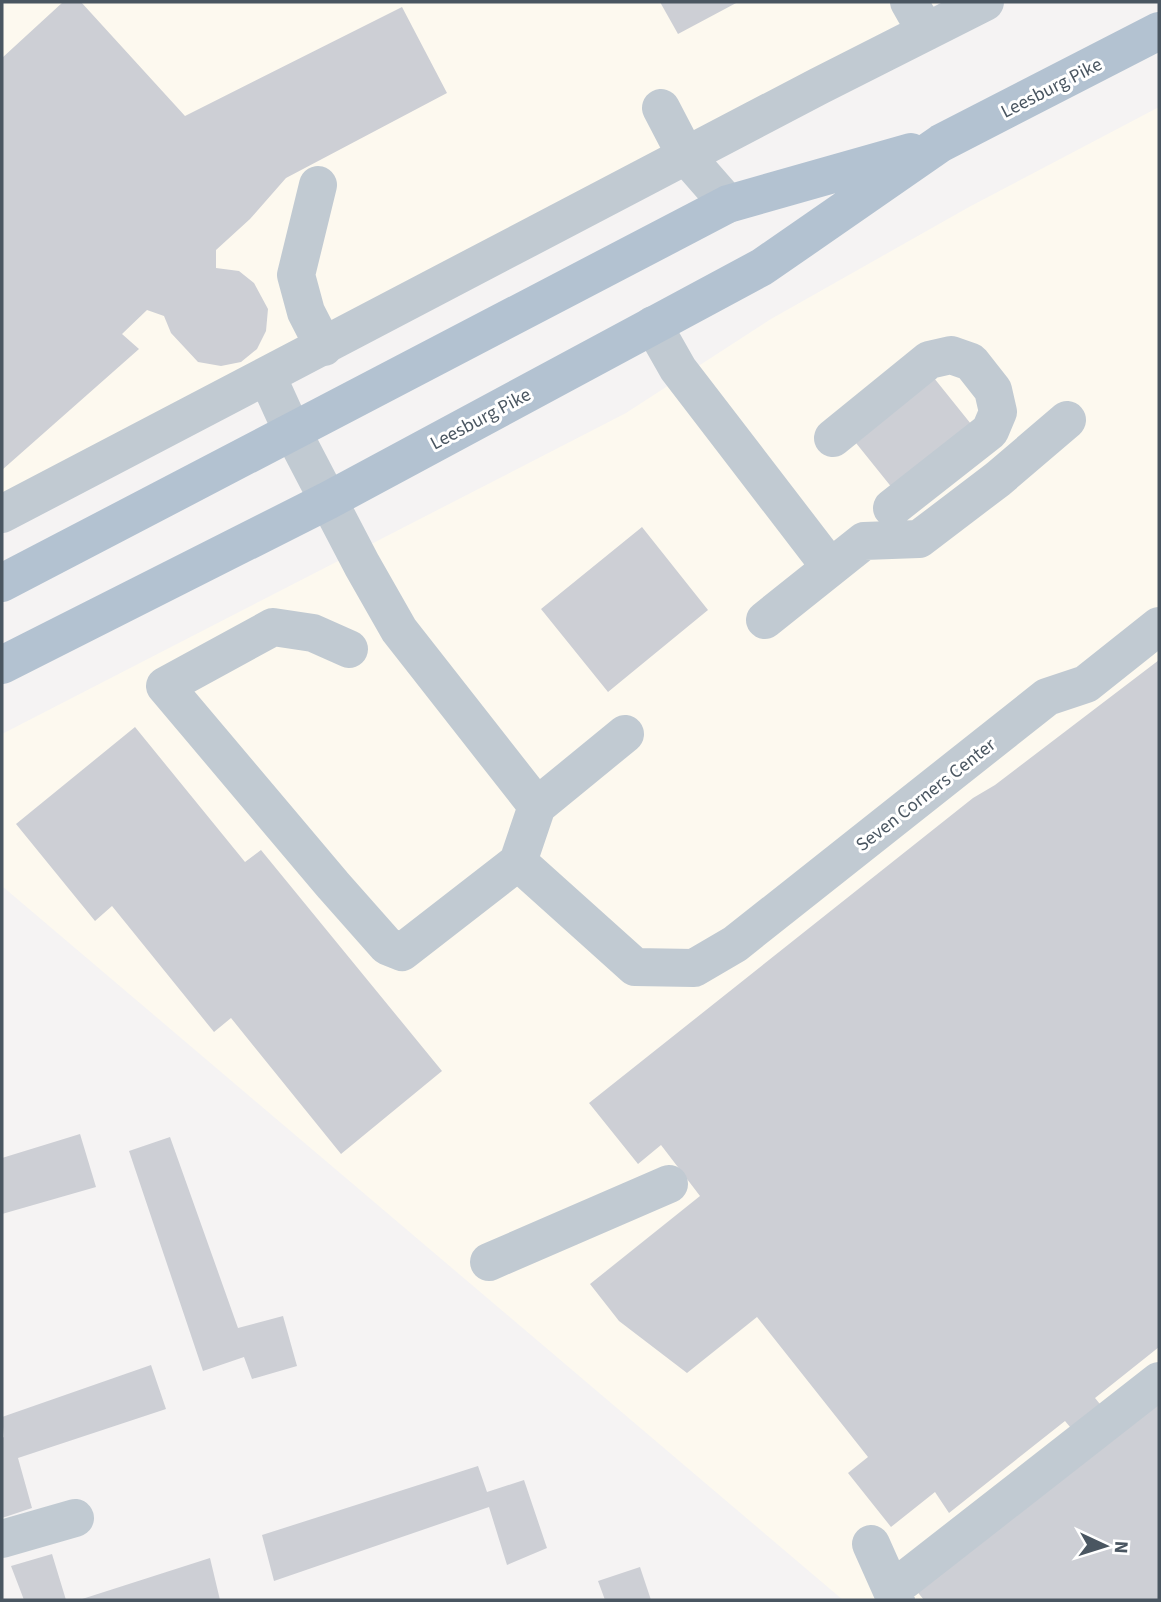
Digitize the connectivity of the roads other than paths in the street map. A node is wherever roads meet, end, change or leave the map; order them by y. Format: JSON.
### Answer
{"nodes":[{"id":1,"x":985,"y":2,"type":"edge"},
{"id":2,"x":918,"y":17,"type":"edge"},
{"id":3,"x":1159,"y":31,"type":"edge"},
{"id":4,"x":662,"y":108,"type":"dead end"},
{"id":5,"x":941,"y":143,"type":"junction"},
{"id":6,"x":686,"y":156,"type":"junction"},
{"id":7,"x":318,"y":185,"type":"dead end"},
{"id":8,"x":728,"y":204,"type":"junction"},
{"id":9,"x":653,"y":325,"type":"junction"},
{"id":10,"x":324,"y":346,"type":"junction"},
{"id":11,"x":267,"y":376,"type":"junction"},
{"id":12,"x":1067,"y":420,"type":"dead end"},
{"id":13,"x":292,"y":431,"type":"junction"},
{"id":14,"x":833,"y":438,"type":"dead end"},
{"id":15,"x":329,"y":499,"type":"junction"},
{"id":16,"x":892,"y":509,"type":"dead end"},
{"id":17,"x":2,"y":514,"type":"edge"},
{"id":18,"x":830,"y":566,"type":"junction"},
{"id":19,"x":2,"y":583,"type":"edge"},
{"id":20,"x":765,"y":620,"type":"dead end"},
{"id":21,"x":1159,"y":626,"type":"edge"},
{"id":22,"x":349,"y":649,"type":"dead end"},
{"id":23,"x":2,"y":665,"type":"edge"},
{"id":24,"x":625,"y":734,"type":"dead end"},
{"id":25,"x":537,"y":806,"type":"junction"},
{"id":26,"x":518,"y":862,"type":"junction"},
{"id":27,"x":669,"y":1184,"type":"dead end"},
{"id":28,"x":489,"y":1262,"type":"dead end"},
{"id":29,"x":1159,"y":1381,"type":"edge"},
{"id":30,"x":75,"y":1518,"type":"dead end"},
{"id":31,"x":2,"y":1539,"type":"edge"},
{"id":32,"x":871,"y":1544,"type":"dead end"},
{"id":33,"x":894,"y":1594,"type":"edge"}],
"edges":[{"from":1,"to":2,"type":"lane"},
{"from":2,"to":6,"type":"lane"},
{"from":3,"to":5,"type":"main road","name":"Leesburg Pike"},
{"from":4,"to":6,"type":"lane"},
{"from":5,"to":8,"type":"main road","name":"Leesburg Pike"},
{"from":5,"to":9,"type":"main road","name":"Leesburg Pike"},
{"from":6,"to":8,"type":"lane"},
{"from":6,"to":10,"type":"lane"},
{"from":7,"to":10,"type":"lane"},
{"from":8,"to":13,"type":"main road","name":"Leesburg Pike"},
{"from":9,"to":15,"type":"main road","name":"Leesburg Pike"},
{"from":9,"to":18,"type":"lane"},
{"from":10,"to":11,"type":"lane"},
{"from":11,"to":13,"type":"lane"},
{"from":11,"to":17,"type":"lane"},
{"from":12,"to":18,"type":"lane"},
{"from":13,"to":15,"type":"lane"},
{"from":13,"to":19,"type":"main road","name":"Leesburg Pike"},
{"from":14,"to":16,"type":"lane"},
{"from":15,"to":23,"type":"main road","name":"Leesburg Pike"},
{"from":15,"to":25,"type":"lane"},
{"from":18,"to":20,"type":"lane"},
{"from":21,"to":26,"type":"lane","name":"Seven Corners Center"},
{"from":22,"to":26,"type":"lane"},
{"from":24,"to":25,"type":"lane"},
{"from":25,"to":26,"type":"lane"},
{"from":27,"to":28,"type":"lane"},
{"from":29,"to":33,"type":"lane"},
{"from":30,"to":31,"type":"lane"},
{"from":32,"to":33,"type":"lane"}]}
